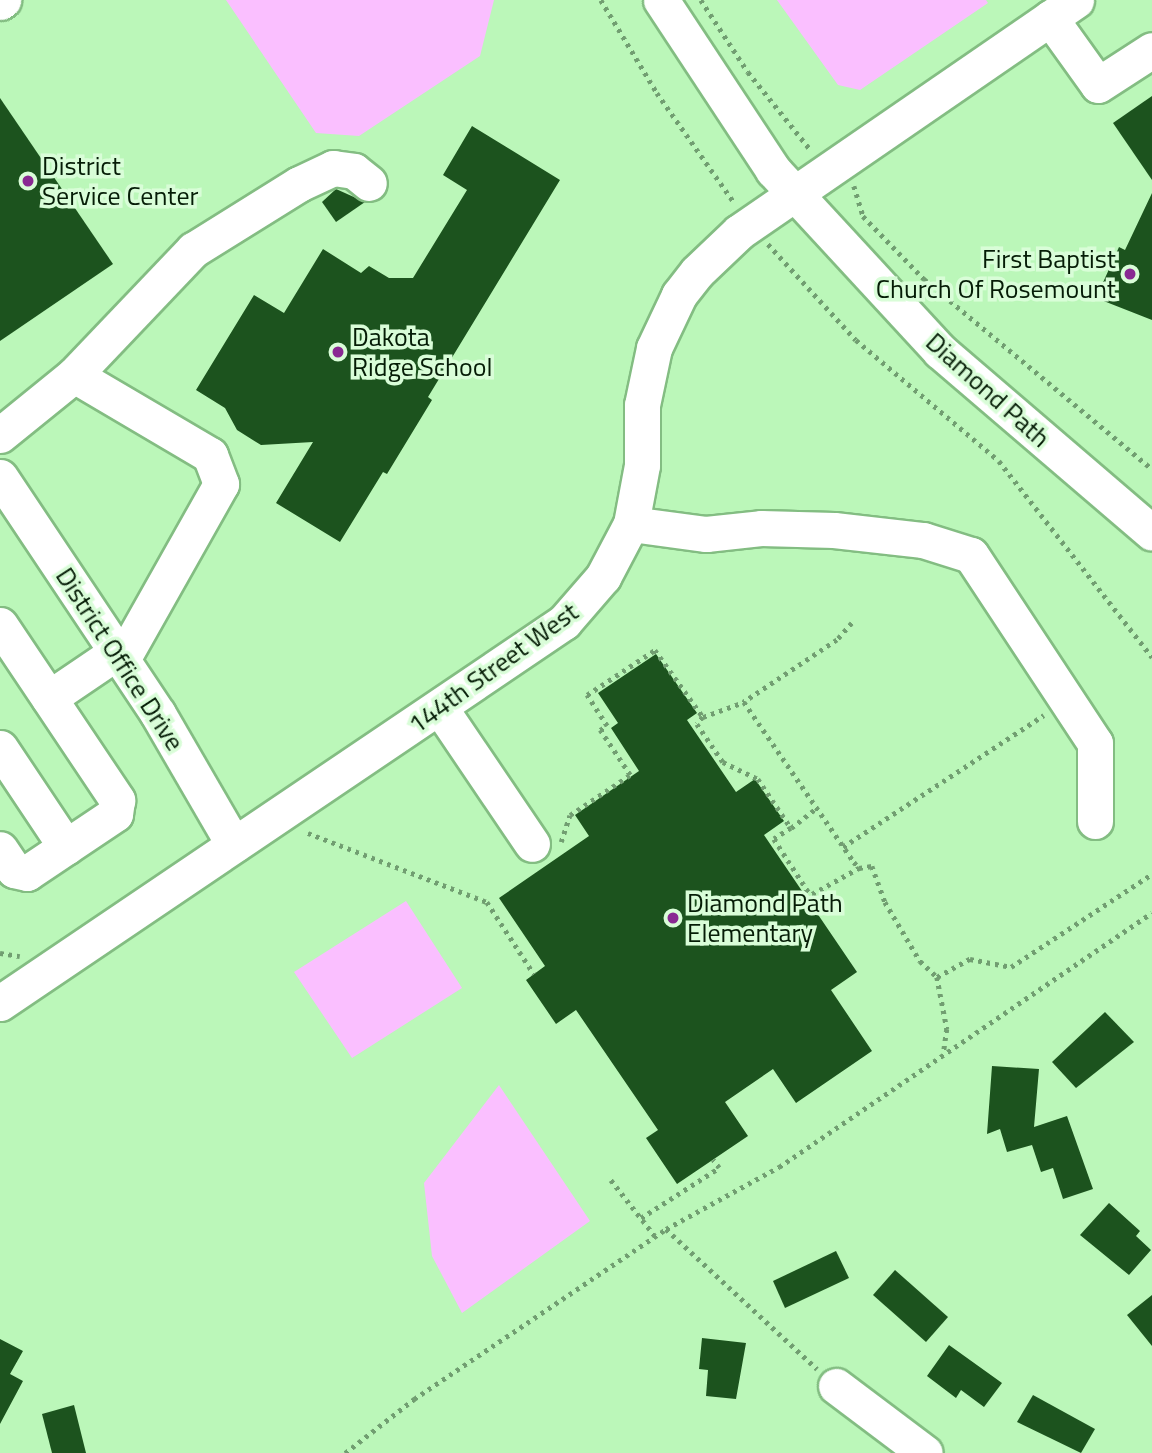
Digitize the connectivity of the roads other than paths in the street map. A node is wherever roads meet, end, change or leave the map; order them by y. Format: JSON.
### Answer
{"nodes":[{"id":1,"x":661,"y":0,"type":"edge"},
{"id":2,"x":1063,"y":9,"type":"edge"},
{"id":3,"x":1152,"y":50,"type":"edge"},
{"id":4,"x":369,"y":183,"type":"dead end"},
{"id":5,"x":795,"y":193,"type":"junction"},
{"id":6,"x":74,"y":375,"type":"junction"},
{"id":7,"x":0,"y":435,"type":"edge"},
{"id":8,"x":0,"y":477,"type":"edge"},
{"id":9,"x":631,"y":524,"type":"junction"},
{"id":10,"x":1152,"y":533,"type":"edge"},
{"id":11,"x":0,"y":625,"type":"edge"},
{"id":12,"x":119,"y":656,"type":"junction"},
{"id":13,"x":50,"y":698,"type":"junction"},
{"id":14,"x":440,"y":708,"type":"junction"},
{"id":15,"x":0,"y":748,"type":"edge"},
{"id":16,"x":1095,"y":821,"type":"dead end"},
{"id":17,"x":234,"y":845,"type":"junction"},
{"id":18,"x":543,"y":845,"type":"road end"},
{"id":19,"x":66,"y":847,"type":"junction"},
{"id":20,"x":0,"y":849,"type":"edge"},
{"id":21,"x":0,"y":1003,"type":"edge"},
{"id":22,"x":836,"y":1386,"type":"road end"},
{"id":23,"x":925,"y":1453,"type":"edge"}],
"edges":[{"from":1,"to":5,"type":"street","name":"Diamond Path"},
{"from":2,"to":3,"type":"street"},
{"from":2,"to":5,"type":"street","name":"144th Street West"},
{"from":4,"to":6,"type":"street"},
{"from":5,"to":9,"type":"street","name":"144th Street West"},
{"from":5,"to":10,"type":"street","name":"Diamond Path"},
{"from":6,"to":7,"type":"street"},
{"from":6,"to":12,"type":"street"},
{"from":8,"to":12,"type":"street","name":"District Office Drive"},
{"from":9,"to":14,"type":"street","name":"144th Street West"},
{"from":9,"to":16,"type":"street"},
{"from":11,"to":13,"type":"street"},
{"from":12,"to":13,"type":"street"},
{"from":12,"to":17,"type":"street","name":"District Office Drive"},
{"from":13,"to":19,"type":"street"},
{"from":14,"to":17,"type":"street","name":"144th Street West"},
{"from":14,"to":18,"type":"street"},
{"from":15,"to":19,"type":"street"},
{"from":17,"to":21,"type":"street","name":"144th Street West"},
{"from":19,"to":20,"type":"street"},
{"from":22,"to":23,"type":"street"}]}
